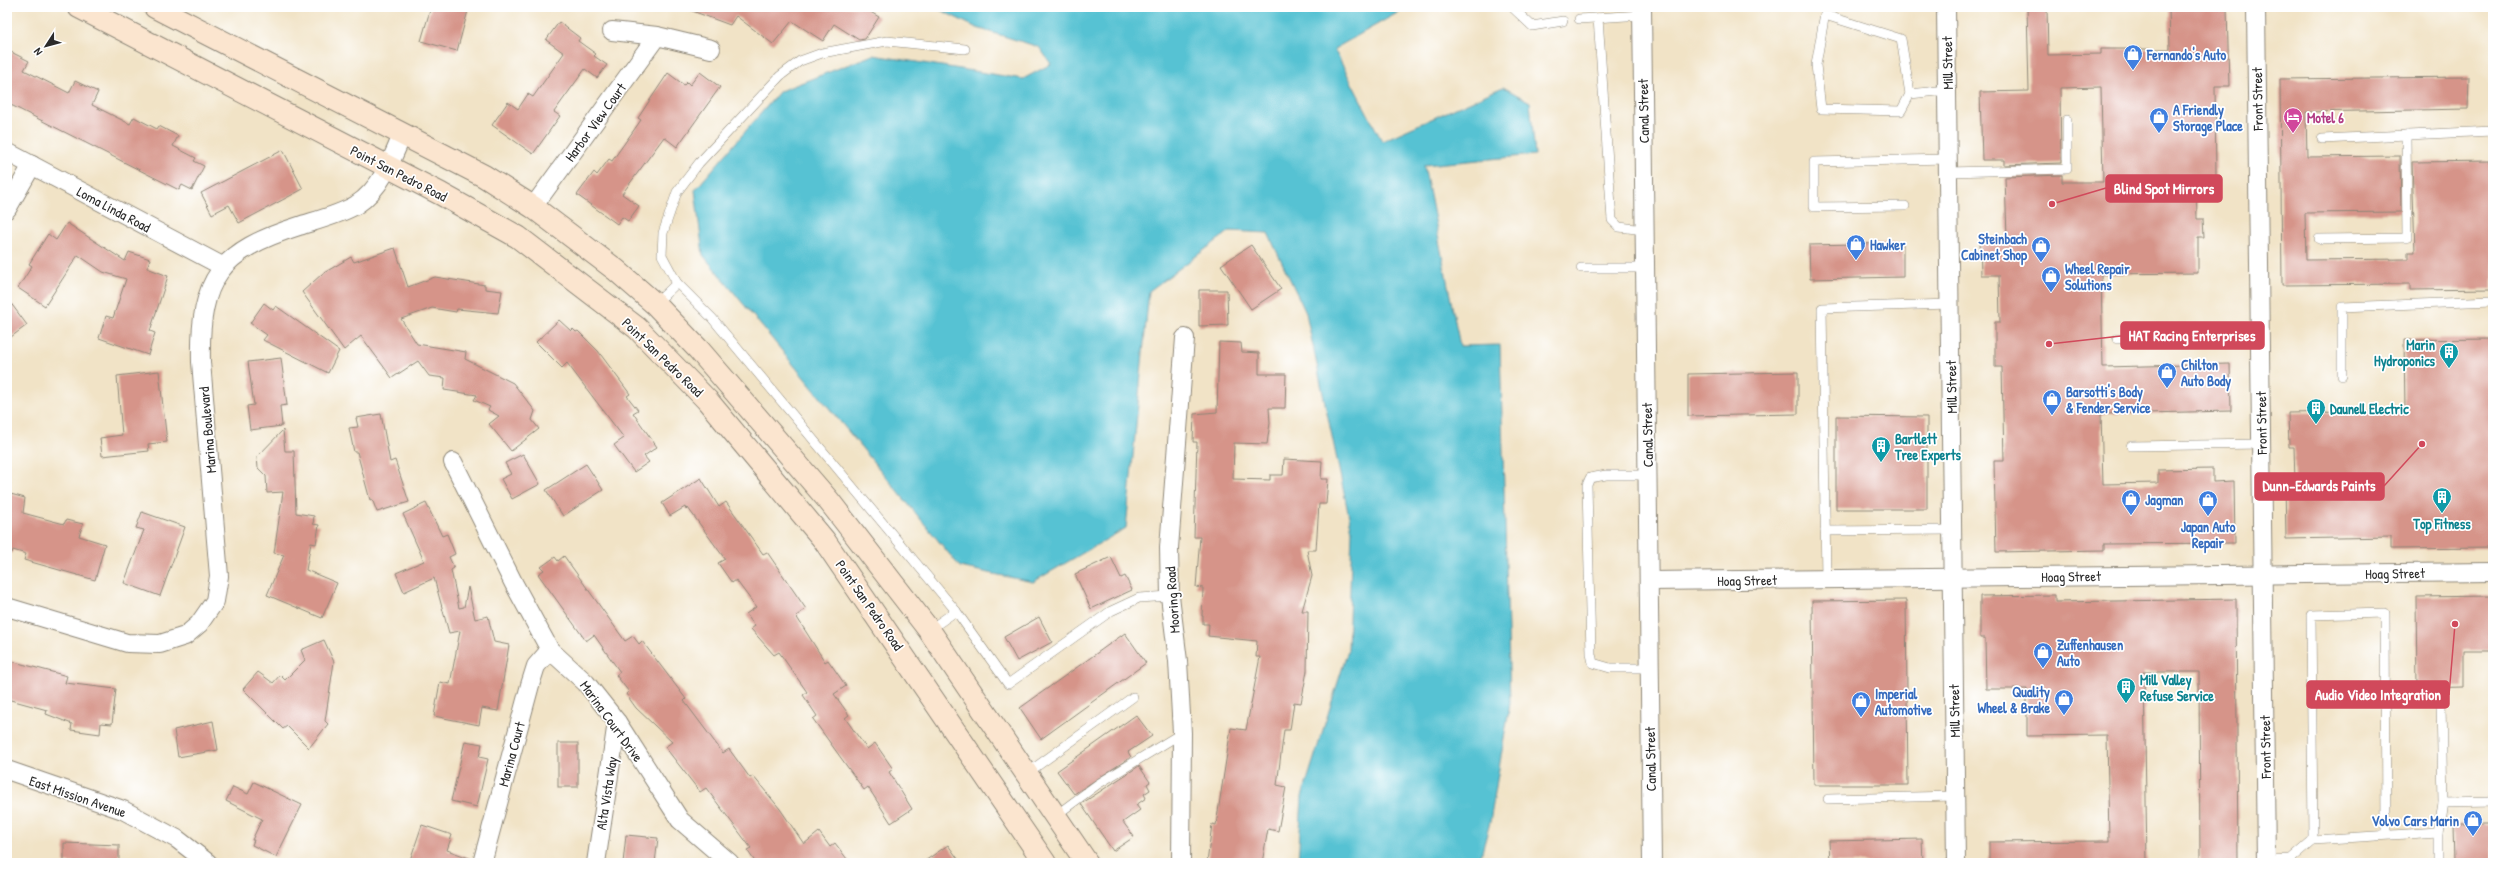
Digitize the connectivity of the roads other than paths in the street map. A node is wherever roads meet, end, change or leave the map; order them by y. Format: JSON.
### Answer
{"nodes":[{"id":1,"x":79,"y":7,"type":"edge"},
{"id":2,"x":155,"y":7,"type":"edge"},
{"id":3,"x":1512,"y":7,"type":"edge"},
{"id":4,"x":1946,"y":7,"type":"edge"},
{"id":5,"x":2256,"y":7,"type":"edge"},
{"id":6,"x":1642,"y":11,"type":"edge"},
{"id":7,"x":1826,"y":11,"type":"edge"},
{"id":8,"x":1598,"y":18,"type":"junction"},
{"id":9,"x":1578,"y":19,"type":"dead end"},
{"id":10,"x":1563,"y":21,"type":"dead end"},
{"id":11,"x":612,"y":31,"type":"dead end"},
{"id":12,"x":657,"y":36,"type":"junction"},
{"id":13,"x":711,"y":49,"type":"dead end"},
{"id":14,"x":965,"y":49,"type":"dead end"},
{"id":15,"x":1947,"y":90,"type":"junction"},
{"id":16,"x":1910,"y":94,"type":"junction"},
{"id":17,"x":2066,"y":120,"type":"dead end"},
{"id":18,"x":2493,"y":131,"type":"edge"},
{"id":19,"x":402,"y":135,"type":"junction"},
{"id":20,"x":2406,"y":135,"type":"junction"},
{"id":21,"x":2322,"y":139,"type":"dead end"},
{"id":22,"x":7,"y":152,"type":"edge"},
{"id":23,"x":32,"y":165,"type":"junction"},
{"id":24,"x":1948,"y":165,"type":"junction"},
{"id":25,"x":388,"y":168,"type":"junction"},
{"id":26,"x":1905,"y":206,"type":"dead end"},
{"id":27,"x":533,"y":207,"type":"junction"},
{"id":28,"x":7,"y":210,"type":"edge"},
{"id":29,"x":1645,"y":230,"type":"junction"},
{"id":30,"x":2319,"y":239,"type":"dead end"},
{"id":31,"x":222,"y":266,"type":"junction"},
{"id":32,"x":1582,"y":268,"type":"dead end"},
{"id":33,"x":1645,"y":268,"type":"junction"},
{"id":34,"x":676,"y":283,"type":"junction"},
{"id":35,"x":2493,"y":301,"type":"edge"},
{"id":36,"x":655,"y":304,"type":"junction"},
{"id":37,"x":1950,"y":304,"type":"junction"},
{"id":38,"x":2260,"y":336,"type":"junction"},
{"id":39,"x":1185,"y":338,"type":"dead end"},
{"id":40,"x":2117,"y":339,"type":"dead end"},
{"id":41,"x":2342,"y":376,"type":"dead end"},
{"id":42,"x":2261,"y":444,"type":"junction"},
{"id":43,"x":2131,"y":446,"type":"dead end"},
{"id":44,"x":453,"y":462,"type":"dead end"},
{"id":45,"x":1648,"y":475,"type":"junction"},
{"id":46,"x":1952,"y":530,"type":"junction"},
{"id":47,"x":1825,"y":531,"type":"junction"},
{"id":48,"x":2493,"y":572,"type":"edge"},
{"id":49,"x":2263,"y":574,"type":"junction"},
{"id":50,"x":1953,"y":578,"type":"junction"},
{"id":51,"x":1826,"y":579,"type":"junction"},
{"id":52,"x":1649,"y":581,"type":"junction"},
{"id":53,"x":1170,"y":596,"type":"junction"},
{"id":54,"x":7,"y":607,"type":"edge"},
{"id":55,"x":956,"y":611,"type":"junction"},
{"id":56,"x":928,"y":630,"type":"junction"},
{"id":57,"x":550,"y":650,"type":"junction"},
{"id":58,"x":1650,"y":668,"type":"junction"},
{"id":59,"x":1133,"y":696,"type":"dead end"},
{"id":60,"x":2442,"y":703,"type":"dead end"},
{"id":61,"x":617,"y":722,"type":"junction"},
{"id":62,"x":1182,"y":733,"type":"junction"},
{"id":63,"x":7,"y":770,"type":"edge"},
{"id":64,"x":1026,"y":774,"type":"junction"},
{"id":65,"x":1955,"y":796,"type":"junction"},
{"id":66,"x":1828,"y":799,"type":"dead end"},
{"id":67,"x":2493,"y":802,"type":"edge"},
{"id":68,"x":2443,"y":803,"type":"junction"},
{"id":69,"x":1055,"y":816,"type":"junction"},
{"id":70,"x":2438,"y":832,"type":"junction"},
{"id":71,"x":2386,"y":834,"type":"junction"},
{"id":72,"x":2313,"y":840,"type":"junction"},
{"id":73,"x":2266,"y":861,"type":"edge"},
{"id":74,"x":208,"y":863,"type":"edge"},
{"id":75,"x":482,"y":863,"type":"edge"},
{"id":76,"x":596,"y":863,"type":"edge"},
{"id":77,"x":730,"y":863,"type":"edge"},
{"id":78,"x":1045,"y":863,"type":"edge"},
{"id":79,"x":1087,"y":863,"type":"edge"},
{"id":80,"x":1181,"y":863,"type":"edge"},
{"id":81,"x":1652,"y":863,"type":"edge"},
{"id":82,"x":1956,"y":863,"type":"edge"},
{"id":83,"x":2438,"y":863,"type":"edge"}],
"edges":[{"from":1,"to":25,"type":"main road","name":"Point San Pedro Road"},
{"from":2,"to":19,"type":"main road","name":"Point San Pedro Road"},
{"from":3,"to":10,"type":"lane"},
{"from":4,"to":15,"type":"street","name":"Mill Street"},
{"from":5,"to":38,"type":"street","name":"Front Street"},
{"from":6,"to":8,"type":"lane"},
{"from":6,"to":29,"type":"street","name":"Canal Street"},
{"from":7,"to":16,"type":"lane"},
{"from":7,"to":16,"type":"lane"},
{"from":8,"to":9,"type":"lane"},
{"from":8,"to":29,"type":"lane"},
{"from":11,"to":12,"type":"street"},
{"from":12,"to":13,"type":"street"},
{"from":12,"to":27,"type":"street","name":"Harbor View Court"},
{"from":14,"to":34,"type":"lane"},
{"from":15,"to":16,"type":"lane"},
{"from":15,"to":24,"type":"street","name":"Mill Street"},
{"from":17,"to":24,"type":"lane"},
{"from":18,"to":20,"type":"lane"},
{"from":19,"to":25,"type":"street","name":"Marina Boulevard"},
{"from":19,"to":27,"type":"main road","name":"Point San Pedro Road"},
{"from":20,"to":21,"type":"lane"},
{"from":20,"to":30,"type":"lane"},
{"from":22,"to":23,"type":"street","name":"Loma Linda Road"},
{"from":23,"to":28,"type":"street"},
{"from":23,"to":31,"type":"street","name":"Loma Linda Road"},
{"from":24,"to":26,"type":"lane"},
{"from":24,"to":37,"type":"street","name":"Mill Street"},
{"from":25,"to":31,"type":"street","name":"Marina Boulevard"},
{"from":25,"to":78,"type":"main road","name":"Point San Pedro Road"},
{"from":27,"to":36,"type":"main road","name":"Point San Pedro Road"},
{"from":29,"to":33,"type":"street","name":"Canal Street"},
{"from":31,"to":54,"type":"street","name":"Marina Boulevard"},
{"from":32,"to":33,"type":"lane"},
{"from":33,"to":45,"type":"street","name":"Canal Street"},
{"from":34,"to":36,"type":"lane"},
{"from":34,"to":55,"type":"lane"},
{"from":35,"to":41,"type":"lane"},
{"from":36,"to":56,"type":"main road","name":"Point San Pedro Road"},
{"from":37,"to":46,"type":"street","name":"Mill Street"},
{"from":37,"to":47,"type":"lane"},
{"from":38,"to":40,"type":"lane"},
{"from":38,"to":42,"type":"street","name":"Front Street"},
{"from":39,"to":53,"type":"street","name":"Mooring Road"},
{"from":42,"to":43,"type":"lane"},
{"from":42,"to":49,"type":"street","name":"Front Street"},
{"from":44,"to":57,"type":"street","name":"Marina Court Drive"},
{"from":45,"to":52,"type":"street","name":"Canal Street"},
{"from":45,"to":58,"type":"lane"},
{"from":46,"to":47,"type":"lane"},
{"from":46,"to":50,"type":"street","name":"Mill Street"},
{"from":47,"to":51,"type":"lane"},
{"from":48,"to":49,"type":"street","name":"Hoag Street"},
{"from":49,"to":50,"type":"street","name":"Hoag Street"},
{"from":49,"to":73,"type":"street","name":"Front Street"},
{"from":50,"to":51,"type":"street","name":"Hoag Street"},
{"from":50,"to":65,"type":"street","name":"Mill Street"},
{"from":51,"to":52,"type":"street","name":"Hoag Street"},
{"from":52,"to":58,"type":"street","name":"Canal Street"},
{"from":53,"to":55,"type":"lane"},
{"from":53,"to":62,"type":"street","name":"Mooring Road"},
{"from":55,"to":56,"type":"lane"},
{"from":56,"to":64,"type":"main road","name":"Point San Pedro Road"},
{"from":57,"to":61,"type":"street","name":"Marina Court Drive"},
{"from":57,"to":75,"type":"street","name":"Marina Court"},
{"from":58,"to":81,"type":"street","name":"Canal Street"},
{"from":59,"to":64,"type":"lane"},
{"from":60,"to":68,"type":"lane"},
{"from":61,"to":76,"type":"street","name":"Alta Vista Way"},
{"from":61,"to":77,"type":"street","name":"Marina Court Drive"},
{"from":62,"to":69,"type":"lane"},
{"from":62,"to":80,"type":"street","name":"Mooring Road"},
{"from":63,"to":74,"type":"street","name":"East Mission Avenue"},
{"from":64,"to":69,"type":"main road","name":"Point San Pedro Road"},
{"from":65,"to":66,"type":"lane"},
{"from":65,"to":82,"type":"street","name":"Mill Street"},
{"from":67,"to":68,"type":"lane"},
{"from":68,"to":70,"type":"lane"},
{"from":69,"to":79,"type":"main road","name":"Point San Pedro Road"},
{"from":70,"to":71,"type":"lane"},
{"from":70,"to":83,"type":"lane"},
{"from":71,"to":72,"type":"lane"},
{"from":71,"to":72,"type":"lane"},
{"from":72,"to":73,"type":"lane"}]}
